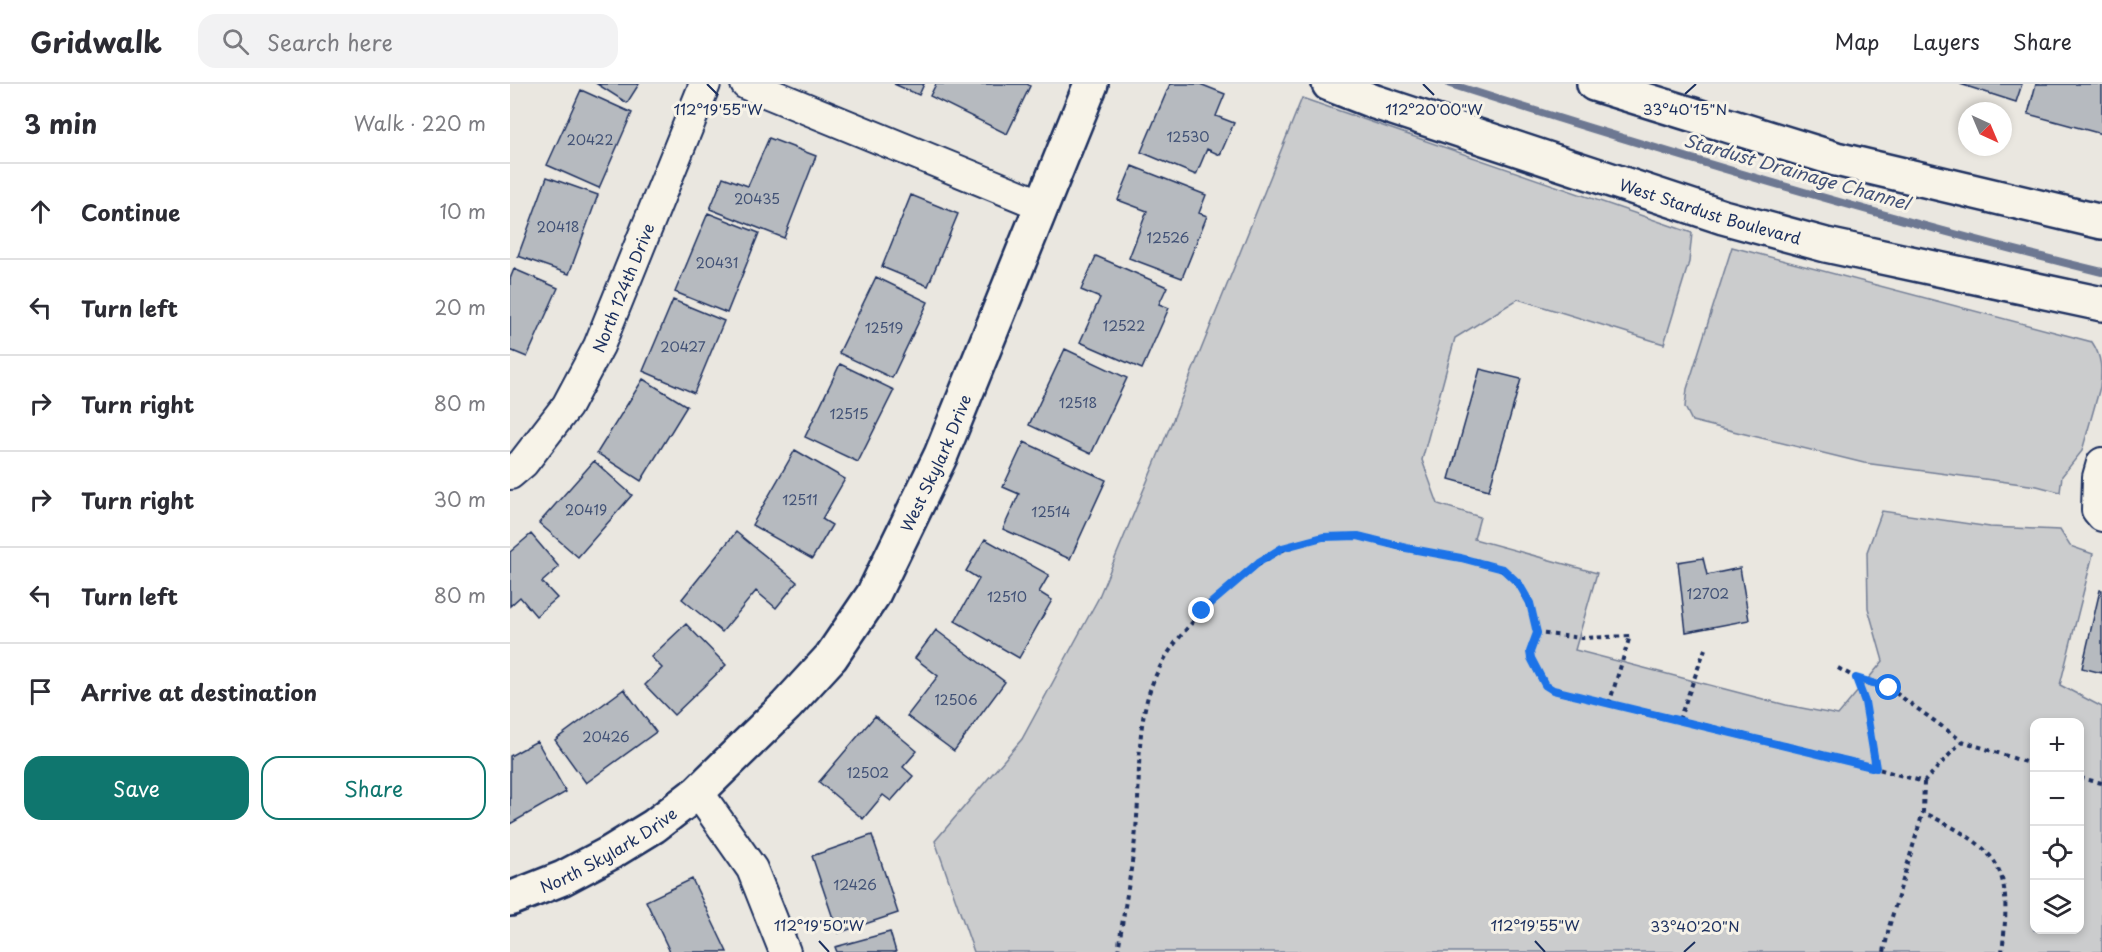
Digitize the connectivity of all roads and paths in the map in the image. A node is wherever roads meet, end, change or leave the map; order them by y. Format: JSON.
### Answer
{"nodes":[{"id":1,"x":705,"y":84,"type":"edge"},
{"id":2,"x":747,"y":84,"type":"edge"},
{"id":3,"x":1091,"y":84,"type":"edge"},
{"id":4,"x":1329,"y":84,"type":"edge"},
{"id":5,"x":1594,"y":84,"type":"edge"},
{"id":6,"x":1042,"y":205,"type":"junction"},
{"id":7,"x":2102,"y":222,"type":"edge"},
{"id":8,"x":2102,"y":304,"type":"edge"},
{"id":9,"x":2102,"y":463,"type":"edge"},
{"id":10,"x":510,"y":474,"type":"edge"},
{"id":11,"x":2102,"y":516,"type":"edge"},
{"id":12,"x":1537,"y":633,"type":"junction"},
{"id":13,"x":1705,"y":649,"type":"dead end"},
{"id":14,"x":1838,"y":668,"type":"dead end"},
{"id":15,"x":1856,"y":678,"type":"junction"},
{"id":16,"x":1609,"y":704,"type":"junction"},
{"id":17,"x":1679,"y":720,"type":"junction"},
{"id":18,"x":1962,"y":741,"type":"junction"},
{"id":19,"x":2030,"y":764,"type":"edge"},
{"id":20,"x":1876,"y":768,"type":"junction"},
{"id":21,"x":2084,"y":779,"type":"edge"},
{"id":22,"x":1924,"y":782,"type":"junction"},
{"id":23,"x":2102,"y":783,"type":"edge"},
{"id":24,"x":698,"y":792,"type":"junction"},
{"id":25,"x":1923,"y":812,"type":"junction"},
{"id":26,"x":510,"y":899,"type":"edge"},
{"id":27,"x":784,"y":952,"type":"edge"},
{"id":28,"x":1118,"y":952,"type":"edge"},
{"id":29,"x":1884,"y":952,"type":"edge"},
{"id":30,"x":2001,"y":952,"type":"edge"}],
"edges":[{"from":1,"to":10,"type":"street","name":"North 124th Drive"},
{"from":2,"to":6,"type":"street"},
{"from":3,"to":6,"type":"street","name":"West Skylark Drive"},
{"from":4,"to":8,"type":"street","name":"West Stardust Boulevard"},
{"from":5,"to":7,"type":"street"},
{"from":6,"to":24,"type":"street","name":"West Skylark Drive"},
{"from":9,"to":11,"type":"street"},
{"from":12,"to":16,"type":"path"},
{"from":12,"to":16,"type":"path"},
{"from":12,"to":28,"type":"path"},
{"from":13,"to":17,"type":"path"},
{"from":14,"to":15,"type":"path"},
{"from":15,"to":18,"type":"path"},
{"from":15,"to":20,"type":"path"},
{"from":16,"to":17,"type":"path"},
{"from":17,"to":20,"type":"path"},
{"from":18,"to":19,"type":"path"},
{"from":18,"to":22,"type":"path"},
{"from":20,"to":22,"type":"path"},
{"from":21,"to":23,"type":"path"},
{"from":22,"to":25,"type":"path"},
{"from":24,"to":26,"type":"street","name":"North Skylark Drive"},
{"from":24,"to":27,"type":"street"},
{"from":25,"to":29,"type":"path"},
{"from":25,"to":30,"type":"path"}]}
